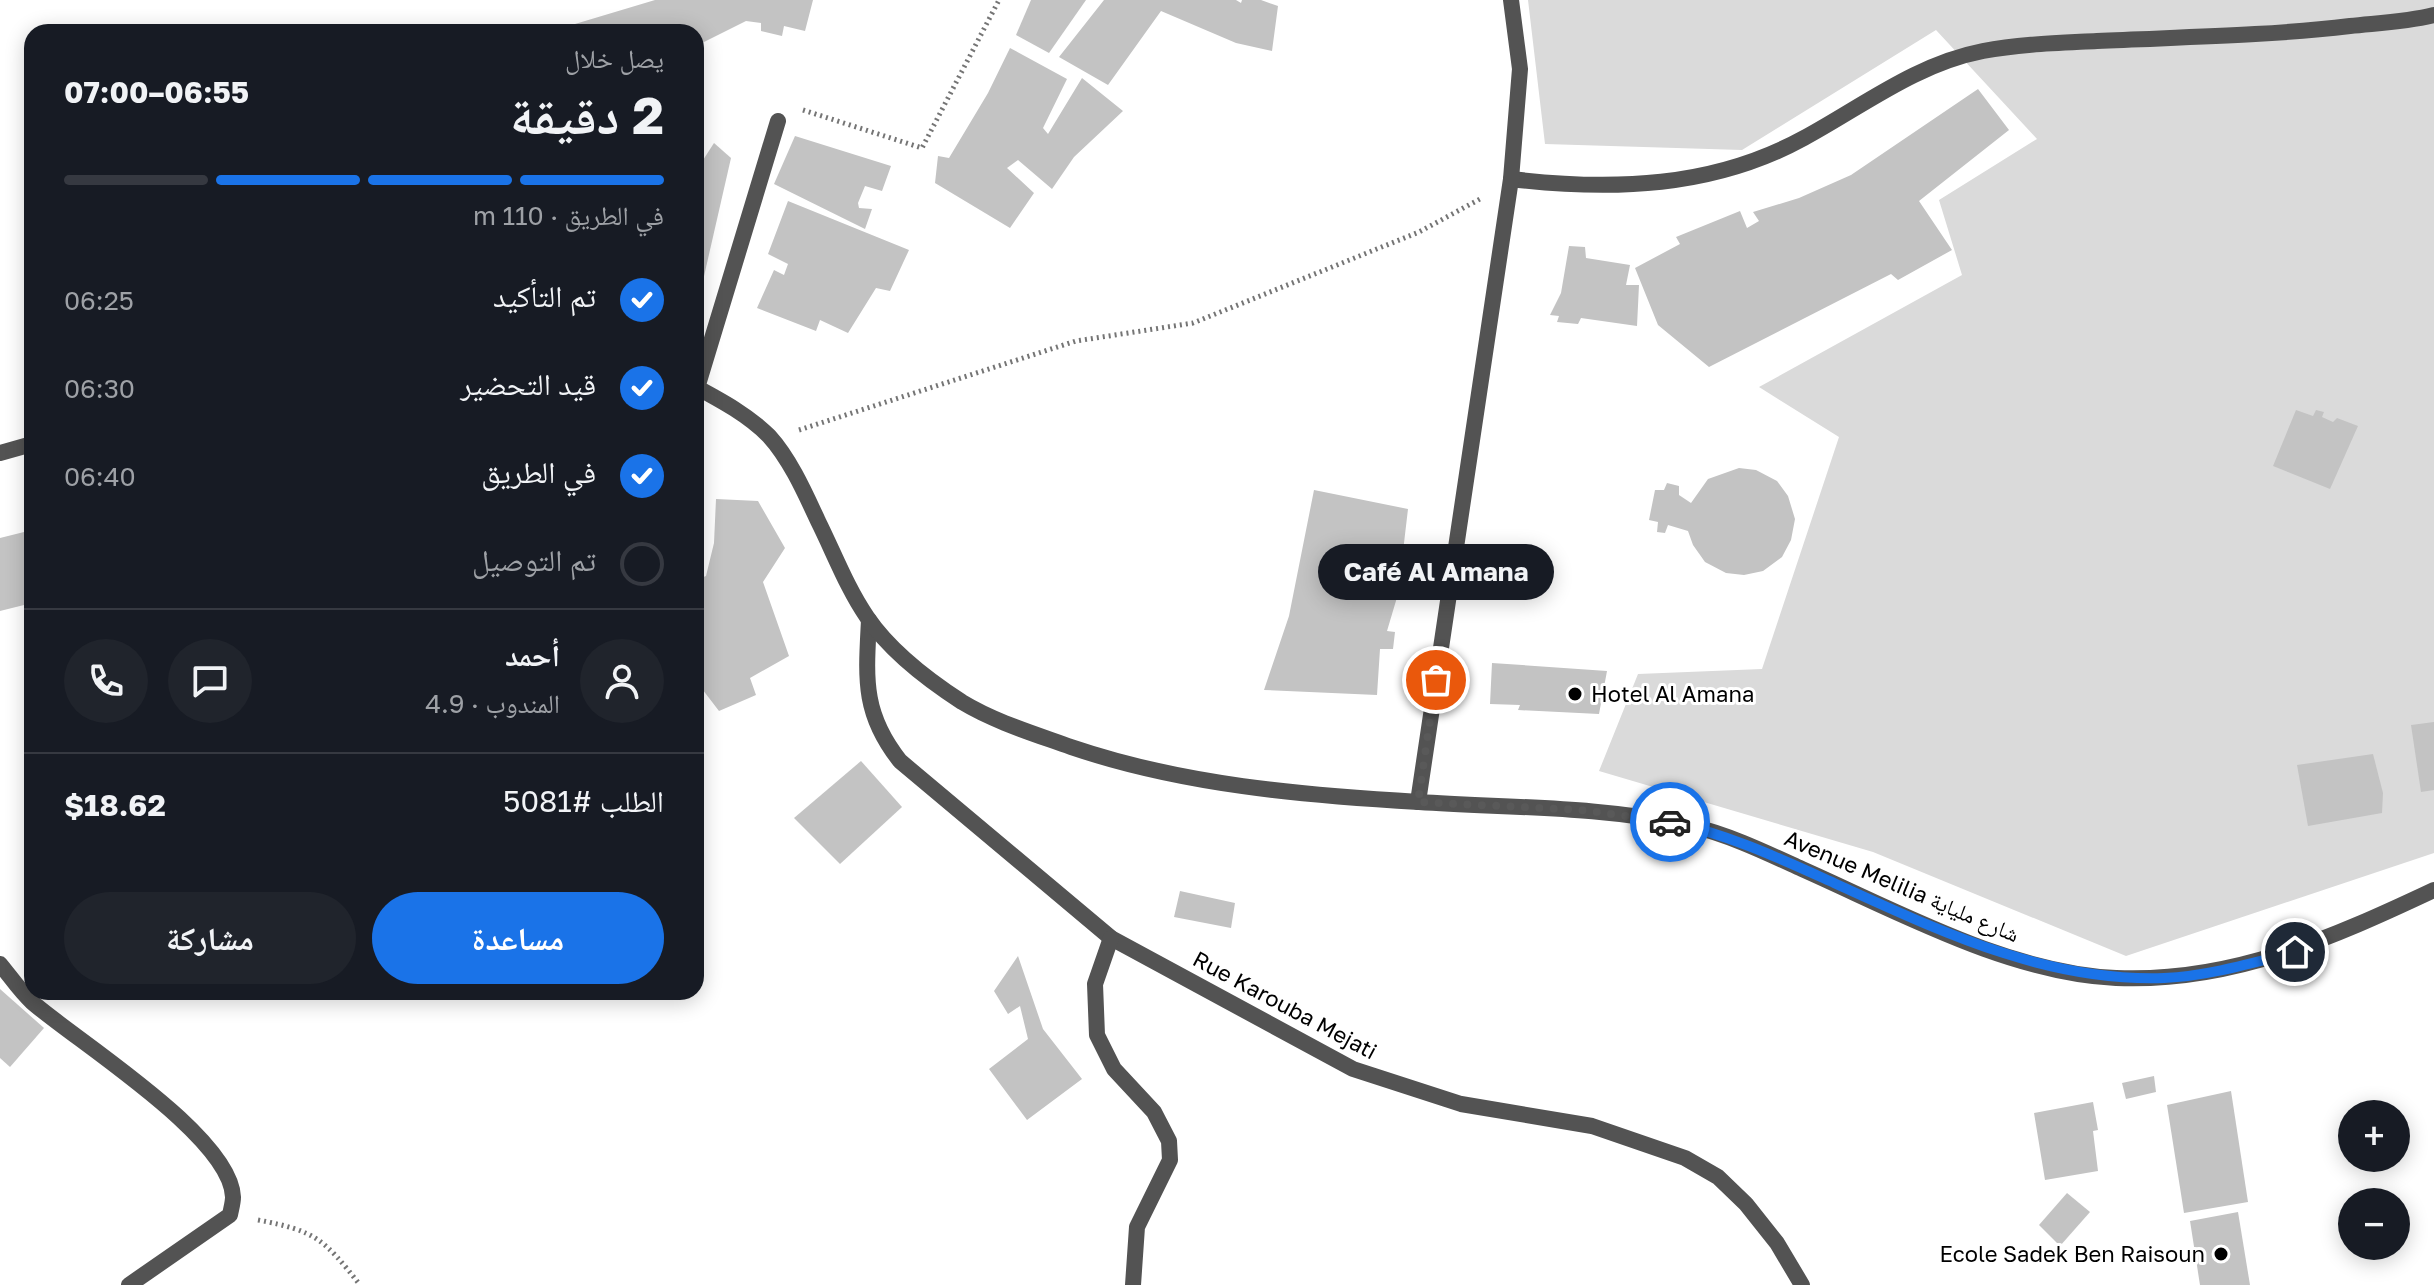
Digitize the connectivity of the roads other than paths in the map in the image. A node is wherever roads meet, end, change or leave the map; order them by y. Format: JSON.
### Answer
{"nodes":[{"id":1,"x":1511,"y":0,"type":"edge"},
{"id":2,"x":2434,"y":15,"type":"edge"},
{"id":3,"x":778,"y":121,"type":"road end"},
{"id":4,"x":1510,"y":185,"type":"junction"},
{"id":5,"x":704,"y":365,"type":"edge"},
{"id":6,"x":704,"y":392,"type":"edge"},
{"id":7,"x":24,"y":446,"type":"edge"},
{"id":8,"x":0,"y":453,"type":"edge"},
{"id":9,"x":869,"y":620,"type":"junction"},
{"id":10,"x":1418,"y":802,"type":"junction"},
{"id":11,"x":2434,"y":890,"type":"edge"},
{"id":12,"x":1111,"y":938,"type":"junction"},
{"id":13,"x":0,"y":964,"type":"edge"},
{"id":14,"x":24,"y":993,"type":"edge"},
{"id":15,"x":30,"y":1000,"type":"edge"},
{"id":16,"x":129,"y":1285,"type":"edge"},
{"id":17,"x":1133,"y":1285,"type":"edge"},
{"id":18,"x":1802,"y":1285,"type":"edge"}],
"edges":[{"from":1,"to":4,"type":"street"},
{"from":2,"to":4,"type":"street"},
{"from":3,"to":5,"type":"street"},
{"from":4,"to":10,"type":"street"},
{"from":6,"to":9,"type":"street","name":"Avenue Melilia شارع ملياية"},
{"from":7,"to":8,"type":"street"},
{"from":9,"to":10,"type":"street","name":"Avenue Melilia شارع ملياية"},
{"from":9,"to":12,"type":"street","name":"Rue Karouba Mejati"},
{"from":10,"to":11,"type":"street","name":"Avenue Melilia شارع ملياية"},
{"from":12,"to":17,"type":"street"},
{"from":12,"to":18,"type":"street","name":"Rue Karouba Mejati"},
{"from":13,"to":14,"type":"street"},
{"from":15,"to":16,"type":"street"}]}
